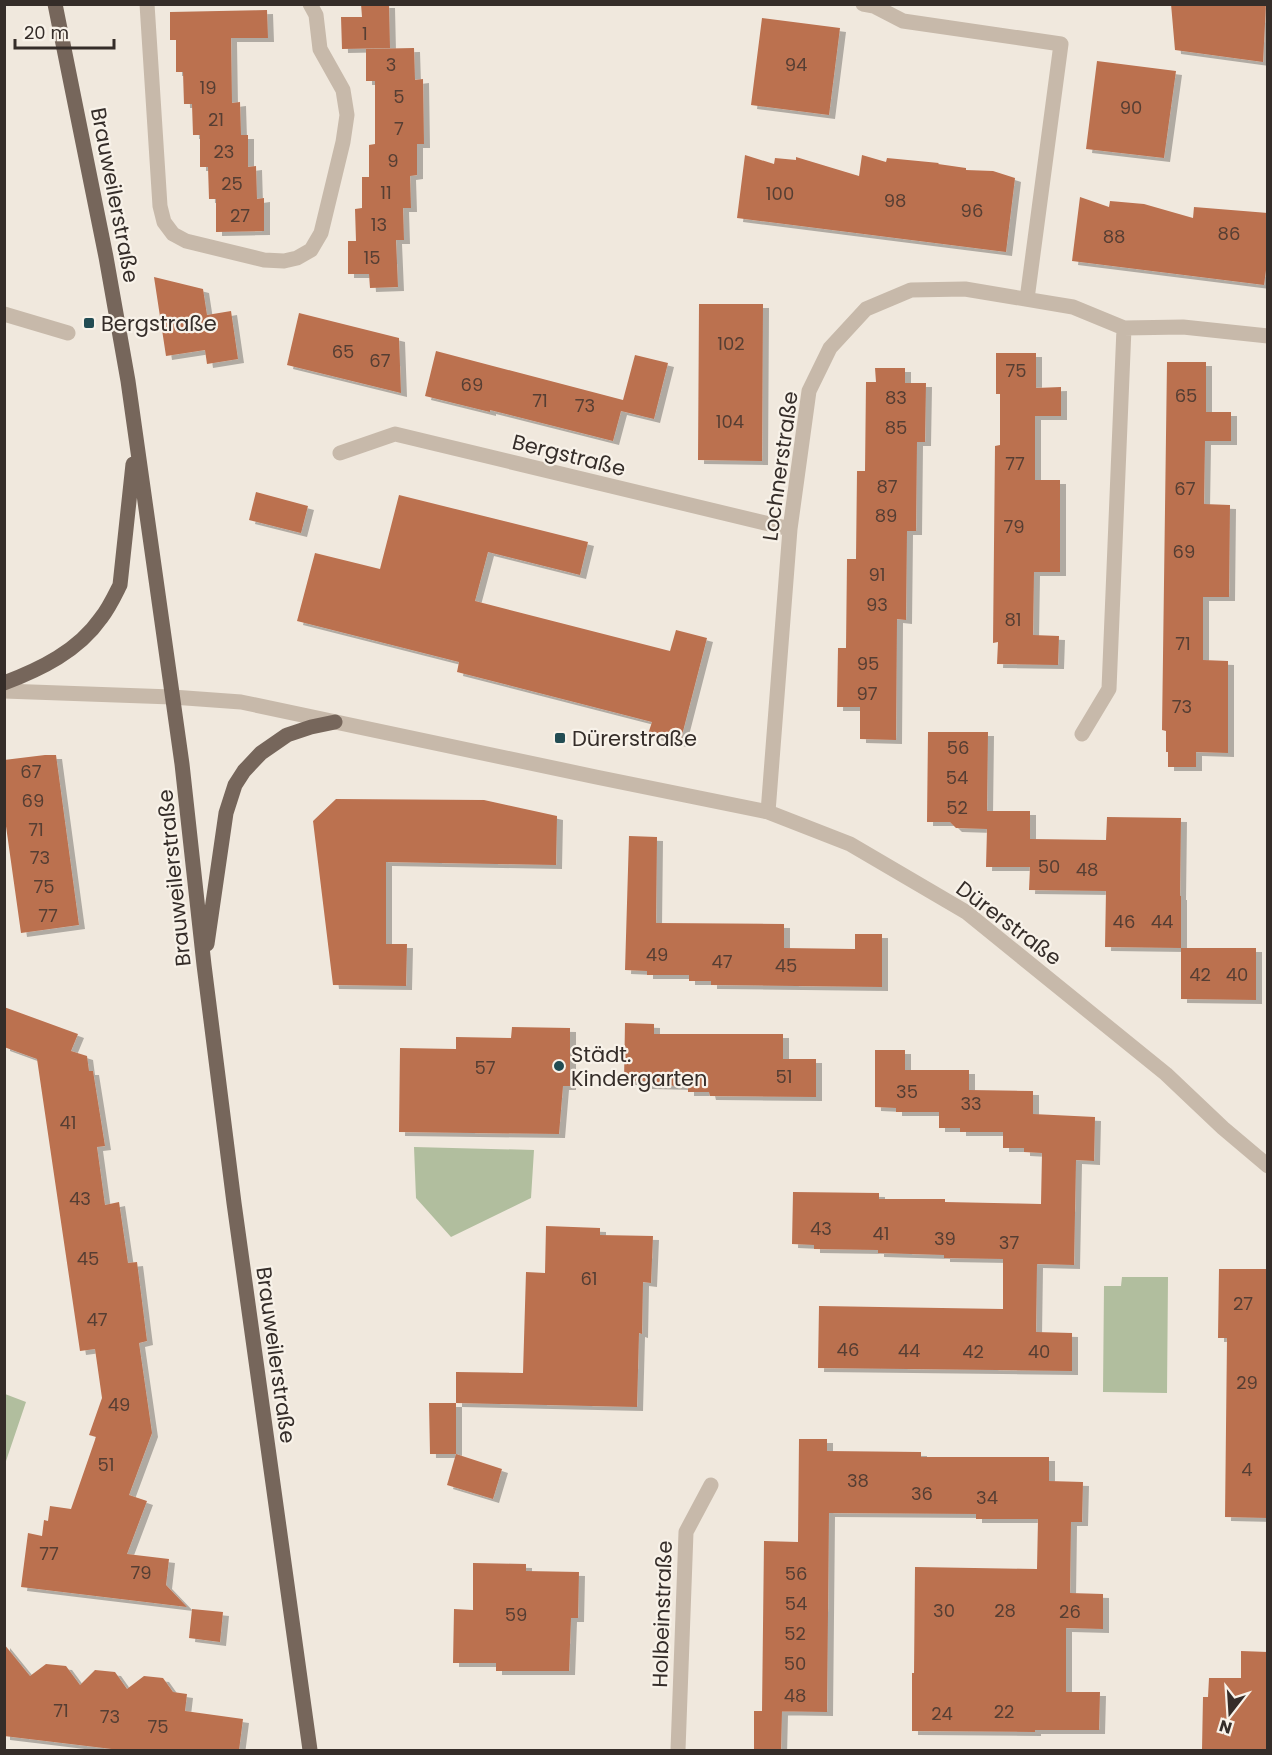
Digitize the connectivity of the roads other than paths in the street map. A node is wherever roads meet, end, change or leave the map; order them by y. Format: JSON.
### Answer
{"nodes":[{"id":1,"x":55,"y":4,"type":"edge"},
{"id":2,"x":147,"y":4,"type":"edge"},
{"id":3,"x":310,"y":4,"type":"edge"},
{"id":4,"x":863,"y":4,"type":"edge"},
{"id":5,"x":1027,"y":299,"type":"junction"},
{"id":6,"x":4,"y":314,"type":"edge"},
{"id":7,"x":1124,"y":328,"type":"junction"},
{"id":8,"x":68,"y":333,"type":"dead end"},
{"id":9,"x":1268,"y":336,"type":"edge"},
{"id":10,"x":136,"y":443,"type":"junction"},
{"id":11,"x":340,"y":453,"type":"dead end"},
{"id":12,"x":790,"y":529,"type":"junction"},
{"id":13,"x":4,"y":683,"type":"edge"},
{"id":14,"x":4,"y":691,"type":"edge"},
{"id":15,"x":172,"y":697,"type":"junction"},
{"id":16,"x":335,"y":722,"type":"junction"},
{"id":17,"x":1082,"y":734,"type":"dead end"},
{"id":18,"x":768,"y":812,"type":"junction"},
{"id":19,"x":204,"y":965,"type":"junction"},
{"id":20,"x":1268,"y":1166,"type":"edge"},
{"id":21,"x":711,"y":1485,"type":"dead end"},
{"id":22,"x":310,"y":1750,"type":"edge"},
{"id":23,"x":678,"y":1750,"type":"edge"}],
"edges":[{"from":1,"to":10,"type":"main road","name":"Brauweilerstraße"},
{"from":2,"to":3,"type":"street","name":"Brauweilerstraße"},
{"from":4,"to":5,"type":"street"},
{"from":5,"to":7,"type":"street","name":"Lochnerstraße"},
{"from":5,"to":12,"type":"street","name":"Lochnerstraße"},
{"from":6,"to":8,"type":"street"},
{"from":7,"to":9,"type":"street","name":"Lochnerstraße"},
{"from":7,"to":17,"type":"street"},
{"from":10,"to":13,"type":"main road"},
{"from":10,"to":15,"type":"main road","name":"Brauweilerstraße"},
{"from":11,"to":12,"type":"street","name":"Bergstraße"},
{"from":12,"to":18,"type":"street","name":"Lochnerstraße"},
{"from":14,"to":15,"type":"street","name":"Dürerstraße"},
{"from":15,"to":16,"type":"street","name":"Dürerstraße"},
{"from":15,"to":19,"type":"main road","name":"Brauweilerstraße"},
{"from":16,"to":18,"type":"street","name":"Dürerstraße"},
{"from":16,"to":19,"type":"main road"},
{"from":18,"to":20,"type":"street","name":"Dürerstraße"},
{"from":19,"to":22,"type":"main road","name":"Brauweilerstraße"},
{"from":21,"to":23,"type":"street","name":"Holbeinstraße"}]}
